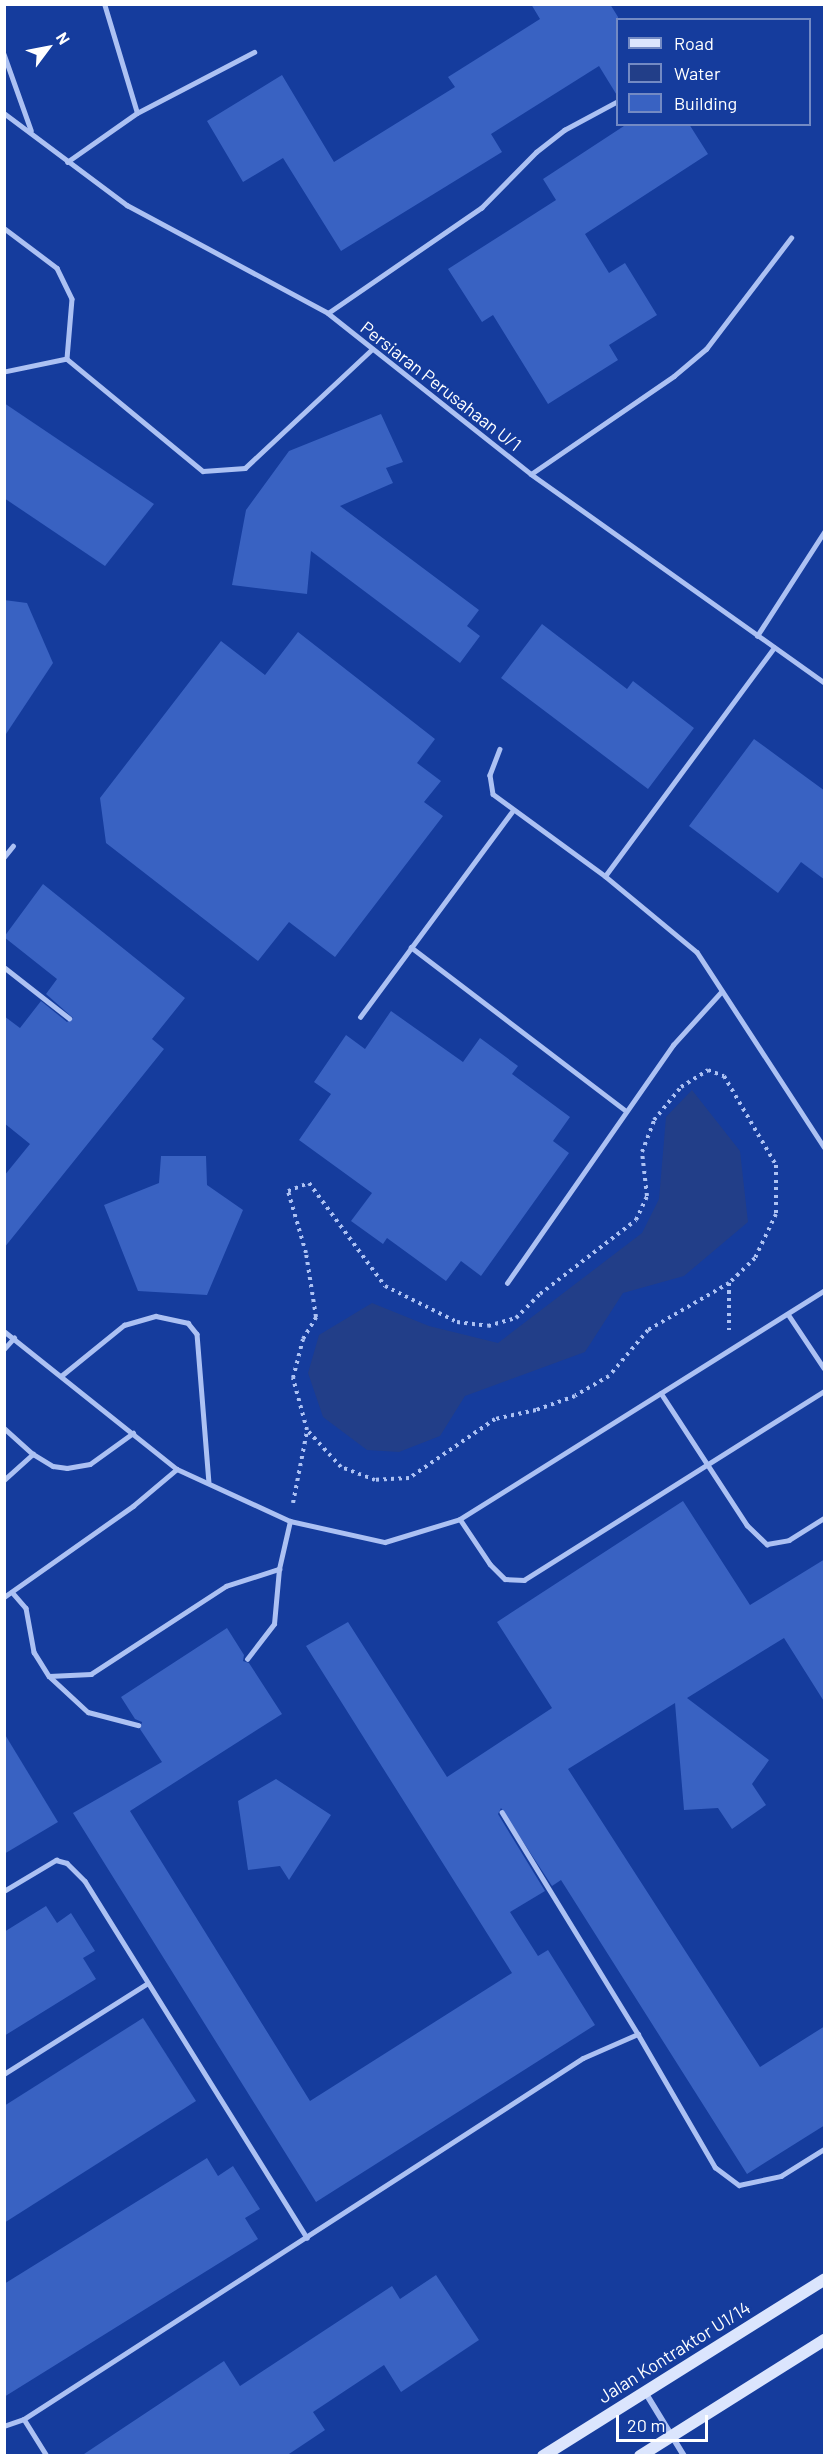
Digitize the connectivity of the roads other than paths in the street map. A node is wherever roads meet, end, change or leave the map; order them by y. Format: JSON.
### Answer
{"nodes":[{"id":1,"x":104,"y":4,"type":"edge"},
{"id":2,"x":254,"y":52,"type":"dead end"},
{"id":3,"x":4,"y":54,"type":"edge"},
{"id":4,"x":616,"y":102,"type":"edge"},
{"id":5,"x":4,"y":112,"type":"edge"},
{"id":6,"x":137,"y":112,"type":"junction"},
{"id":7,"x":31,"y":130,"type":"junction"},
{"id":8,"x":67,"y":162,"type":"junction"},
{"id":9,"x":4,"y":228,"type":"edge"},
{"id":10,"x":791,"y":238,"type":"dead end"},
{"id":11,"x":328,"y":313,"type":"junction"},
{"id":12,"x":372,"y":350,"type":"junction"},
{"id":13,"x":67,"y":359,"type":"junction"},
{"id":14,"x":4,"y":372,"type":"edge"},
{"id":15,"x":531,"y":474,"type":"junction"},
{"id":16,"x":825,"y":532,"type":"edge"},
{"id":17,"x":757,"y":636,"type":"junction"},
{"id":18,"x":774,"y":648,"type":"junction"},
{"id":19,"x":825,"y":682,"type":"edge"},
{"id":20,"x":500,"y":749,"type":"dead end"},
{"id":21,"x":513,"y":810,"type":"junction"},
{"id":22,"x":13,"y":846,"type":"dead end"},
{"id":23,"x":4,"y":857,"type":"edge"},
{"id":24,"x":605,"y":876,"type":"junction"},
{"id":25,"x":411,"y":947,"type":"junction"},
{"id":26,"x":4,"y":968,"type":"edge"},
{"id":27,"x":722,"y":992,"type":"junction"},
{"id":28,"x":360,"y":1017,"type":"dead end"},
{"id":29,"x":69,"y":1018,"type":"dead end"},
{"id":30,"x":626,"y":1111,"type":"junction"},
{"id":31,"x":825,"y":1147,"type":"edge"},
{"id":32,"x":507,"y":1283,"type":"dead end"},
{"id":33,"x":825,"y":1291,"type":"edge"},
{"id":34,"x":788,"y":1314,"type":"junction"},
{"id":35,"x":4,"y":1331,"type":"edge"},
{"id":36,"x":14,"y":1338,"type":"junction"},
{"id":37,"x":4,"y":1349,"type":"edge"},
{"id":38,"x":825,"y":1368,"type":"edge"},
{"id":39,"x":61,"y":1376,"type":"junction"},
{"id":40,"x":825,"y":1391,"type":"edge"},
{"id":41,"x":661,"y":1394,"type":"junction"},
{"id":42,"x":4,"y":1428,"type":"edge"},
{"id":43,"x":133,"y":1433,"type":"junction"},
{"id":44,"x":33,"y":1454,"type":"junction"},
{"id":45,"x":706,"y":1463,"type":"junction"},
{"id":46,"x":177,"y":1469,"type":"junction"},
{"id":47,"x":4,"y":1480,"type":"edge"},
{"id":48,"x":209,"y":1482,"type":"junction"},
{"id":49,"x":825,"y":1518,"type":"edge"},
{"id":50,"x":460,"y":1519,"type":"junction"},
{"id":51,"x":290,"y":1521,"type":"junction"},
{"id":52,"x":279,"y":1569,"type":"junction"},
{"id":53,"x":12,"y":1592,"type":"junction"},
{"id":54,"x":4,"y":1597,"type":"edge"},
{"id":55,"x":247,"y":1659,"type":"dead end"},
{"id":56,"x":49,"y":1676,"type":"junction"},
{"id":57,"x":138,"y":1725,"type":"dead end"},
{"id":58,"x":502,"y":1812,"type":"dead end"},
{"id":59,"x":4,"y":1891,"type":"edge"},
{"id":60,"x":148,"y":1983,"type":"junction"},
{"id":61,"x":638,"y":2034,"type":"junction"},
{"id":62,"x":4,"y":2074,"type":"edge"},
{"id":63,"x":825,"y":2149,"type":"edge"},
{"id":64,"x":307,"y":2237,"type":"junction"},
{"id":65,"x":825,"y":2280,"type":"edge"},
{"id":66,"x":825,"y":2340,"type":"edge"},
{"id":67,"x":644,"y":2392,"type":"junction"},
{"id":68,"x":24,"y":2419,"type":"junction"},
{"id":69,"x":4,"y":2426,"type":"edge"},
{"id":70,"x":672,"y":2435,"type":"junction"},
{"id":71,"x":47,"y":2456,"type":"edge"},
{"id":72,"x":543,"y":2456,"type":"edge"},
{"id":73,"x":640,"y":2456,"type":"edge"},
{"id":74,"x":684,"y":2456,"type":"edge"}],
"edges":[{"from":1,"to":6,"type":"lane"},
{"from":2,"to":6,"type":"lane"},
{"from":3,"to":7,"type":"lane","name":"Persiaran Perusahaan U/1"},
{"from":4,"to":11,"type":"lane"},
{"from":5,"to":7,"type":"lane","name":"Persiaran Perusahaan U/1"},
{"from":6,"to":8,"type":"lane"},
{"from":7,"to":8,"type":"lane","name":"Persiaran Perusahaan U/1"},
{"from":8,"to":11,"type":"lane","name":"Persiaran Perusahaan U/1"},
{"from":9,"to":13,"type":"lane"},
{"from":10,"to":15,"type":"lane"},
{"from":11,"to":12,"type":"lane","name":"Persiaran Perusahaan U/1"},
{"from":12,"to":13,"type":"lane"},
{"from":12,"to":15,"type":"lane","name":"Persiaran Perusahaan U/1"},
{"from":13,"to":14,"type":"lane"},
{"from":15,"to":17,"type":"lane","name":"Persiaran Perusahaan U/1"},
{"from":16,"to":17,"type":"lane"},
{"from":17,"to":18,"type":"lane","name":"Persiaran Perusahaan U/1"},
{"from":18,"to":19,"type":"lane","name":"Persiaran Perusahaan U/1"},
{"from":18,"to":24,"type":"lane"},
{"from":20,"to":21,"type":"lane"},
{"from":21,"to":24,"type":"lane"},
{"from":21,"to":25,"type":"lane"},
{"from":22,"to":23,"type":"lane"},
{"from":24,"to":27,"type":"lane"},
{"from":25,"to":28,"type":"lane"},
{"from":25,"to":30,"type":"lane"},
{"from":26,"to":29,"type":"lane"},
{"from":27,"to":30,"type":"lane"},
{"from":27,"to":31,"type":"lane"},
{"from":30,"to":32,"type":"lane"},
{"from":33,"to":34,"type":"lane"},
{"from":34,"to":38,"type":"lane"},
{"from":34,"to":41,"type":"lane"},
{"from":35,"to":36,"type":"lane"},
{"from":36,"to":37,"type":"lane"},
{"from":36,"to":39,"type":"lane"},
{"from":39,"to":43,"type":"lane"},
{"from":39,"to":48,"type":"lane"},
{"from":40,"to":45,"type":"lane"},
{"from":41,"to":45,"type":"lane"},
{"from":41,"to":50,"type":"lane"},
{"from":42,"to":44,"type":"lane"},
{"from":43,"to":44,"type":"lane"},
{"from":43,"to":46,"type":"lane"},
{"from":44,"to":47,"type":"lane"},
{"from":45,"to":49,"type":"lane"},
{"from":45,"to":50,"type":"lane"},
{"from":46,"to":48,"type":"lane"},
{"from":46,"to":53,"type":"lane"},
{"from":48,"to":51,"type":"lane"},
{"from":50,"to":51,"type":"lane"},
{"from":51,"to":52,"type":"lane"},
{"from":52,"to":55,"type":"lane"},
{"from":52,"to":56,"type":"lane"},
{"from":53,"to":54,"type":"lane"},
{"from":53,"to":56,"type":"lane"},
{"from":56,"to":57,"type":"lane"},
{"from":58,"to":61,"type":"lane"},
{"from":59,"to":60,"type":"lane"},
{"from":60,"to":62,"type":"lane"},
{"from":60,"to":64,"type":"lane"},
{"from":61,"to":63,"type":"lane"},
{"from":61,"to":64,"type":"lane"},
{"from":64,"to":68,"type":"lane"},
{"from":65,"to":67,"type":"street","name":"Jalan Kontraktor U1/14"},
{"from":66,"to":70,"type":"street"},
{"from":67,"to":70,"type":"street"},
{"from":67,"to":72,"type":"street","name":"Jalan Kontraktor U1/14"},
{"from":68,"to":69,"type":"lane"},
{"from":68,"to":71,"type":"lane"},
{"from":70,"to":73,"type":"street"},
{"from":70,"to":74,"type":"street"}]}
